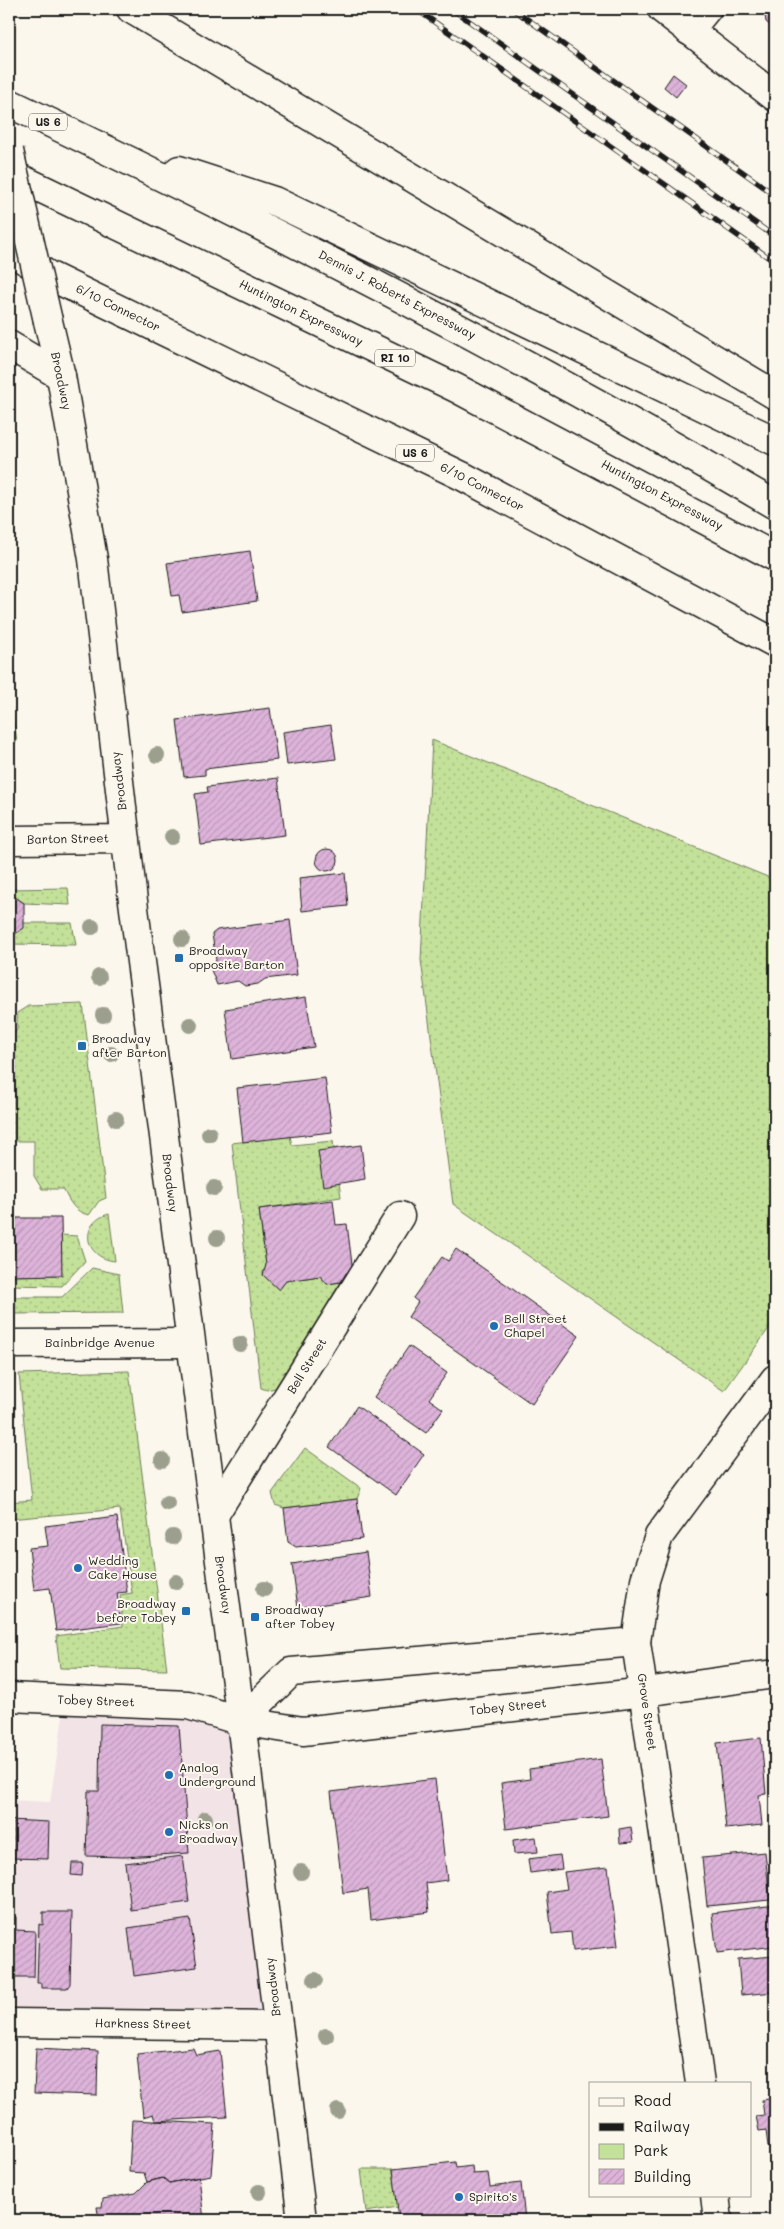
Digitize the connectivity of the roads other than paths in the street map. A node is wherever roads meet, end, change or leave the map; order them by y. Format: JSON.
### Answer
{"nodes":[{"id":1,"x":131,"y":9,"type":"edge"},
{"id":2,"x":662,"y":9,"type":"edge"},
{"id":3,"x":708,"y":9,"type":"edge"},
{"id":4,"x":689,"y":31,"type":"junction"},
{"id":5,"x":775,"y":97,"type":"edge"},
{"id":6,"x":9,"y":103,"type":"edge"},
{"id":7,"x":87,"y":140,"type":"junction"},
{"id":8,"x":9,"y":151,"type":"edge"},
{"id":9,"x":9,"y":173,"type":"edge"},
{"id":10,"x":9,"y":250,"type":"edge"},
{"id":11,"x":9,"y":261,"type":"edge"},
{"id":12,"x":48,"y":275,"type":"junction"},
{"id":13,"x":9,"y":345,"type":"edge"},
{"id":14,"x":61,"y":376,"type":"junction"},
{"id":15,"x":775,"y":394,"type":"edge"},
{"id":16,"x":775,"y":441,"type":"edge"},
{"id":17,"x":775,"y":505,"type":"edge"},
{"id":18,"x":775,"y":557,"type":"edge"},
{"id":19,"x":775,"y":643,"type":"edge"},
{"id":20,"x":126,"y":838,"type":"junction"},
{"id":21,"x":9,"y":840,"type":"edge"},
{"id":22,"x":400,"y":1216,"type":"dead end"},
{"id":23,"x":190,"y":1343,"type":"junction"},
{"id":24,"x":9,"y":1344,"type":"edge"},
{"id":25,"x":775,"y":1379,"type":"edge"},
{"id":26,"x":214,"y":1515,"type":"junction"},
{"id":27,"x":636,"y":1642,"type":"junction"},
{"id":28,"x":775,"y":1674,"type":"edge"},
{"id":29,"x":644,"y":1692,"type":"junction"},
{"id":30,"x":9,"y":1698,"type":"edge"},
{"id":31,"x":241,"y":1721,"type":"junction"},
{"id":32,"x":9,"y":2023,"type":"edge"},
{"id":33,"x":277,"y":2026,"type":"junction"},
{"id":34,"x":700,"y":2082,"type":"edge"},
{"id":35,"x":715,"y":2196,"type":"edge"},
{"id":36,"x":302,"y":2220,"type":"edge"},
{"id":37,"x":718,"y":2220,"type":"edge"}],
"edges":[{"from":1,"to":15,"type":"main road"},
{"from":2,"to":4,"type":"main road"},
{"from":3,"to":4,"type":"main road"},
{"from":4,"to":5,"type":"main road"},
{"from":6,"to":7,"type":"main road","name":"Dennis J. Roberts Expressway","number":"US 6"},
{"from":7,"to":16,"type":"main road"},
{"from":7,"to":17,"type":"main road","name":"Dennis J. Roberts Expressway","number":"US 6"},
{"from":8,"to":14,"type":"main road","name":"Broadway","bridge":true},
{"from":9,"to":18,"type":"main road","name":"Huntington Expressway","number":"RI 10"},
{"from":10,"to":12,"type":"main road"},
{"from":11,"to":12,"type":"main road","number":"US 6"},
{"from":12,"to":19,"type":"main road","name":"6/10 Connector","number":"US 6"},
{"from":13,"to":14,"type":"main road"},
{"from":14,"to":20,"type":"main road","name":"Broadway"},
{"from":20,"to":21,"type":"main road","name":"Barton Street"},
{"from":20,"to":23,"type":"main road","name":"Broadway"},
{"from":22,"to":26,"type":"main road","name":"Bell Street"},
{"from":23,"to":24,"type":"main road","name":"Bainbridge Avenue"},
{"from":23,"to":26,"type":"main road","name":"Broadway"},
{"from":25,"to":27,"type":"main road","name":"Grove Street"},
{"from":26,"to":31,"type":"main road","name":"Broadway"},
{"from":27,"to":29,"type":"main road","name":"Grove Street"},
{"from":27,"to":31,"type":"main road"},
{"from":28,"to":29,"type":"main road","name":"Tobey Street"},
{"from":29,"to":31,"type":"main road","name":"Tobey Street"},
{"from":29,"to":34,"type":"main road","name":"Grove Street"},
{"from":30,"to":31,"type":"main road","name":"Tobey Street"},
{"from":31,"to":33,"type":"main road","name":"Broadway"},
{"from":32,"to":33,"type":"main road","name":"Harkness Street"},
{"from":33,"to":36,"type":"main road","name":"Broadway"},
{"from":35,"to":37,"type":"main road"}]}
